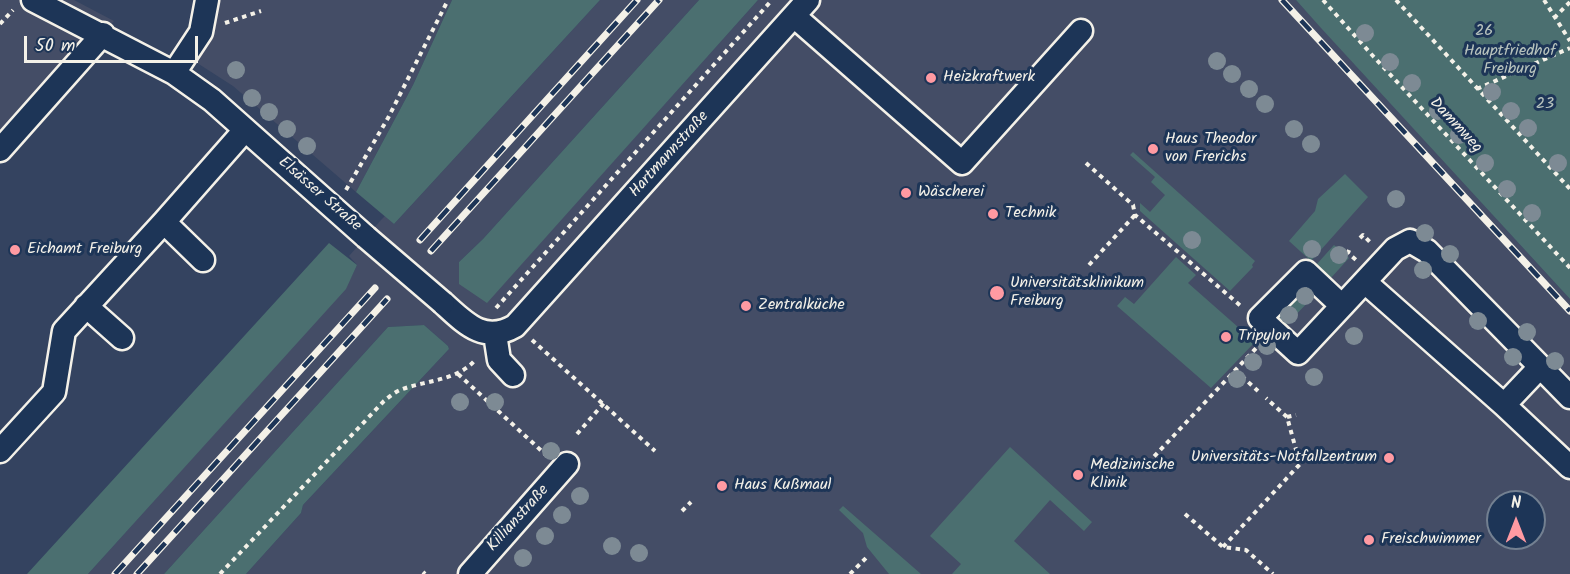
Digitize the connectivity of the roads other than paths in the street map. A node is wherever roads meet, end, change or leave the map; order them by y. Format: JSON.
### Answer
{"nodes":[{"id":1,"x":207,"y":0,"type":"edge"},
{"id":2,"x":24,"y":4,"type":"edge"},
{"id":3,"x":801,"y":8,"type":"edge"},
{"id":4,"x":1081,"y":31,"type":"dead end"},
{"id":5,"x":102,"y":34,"type":"junction"},
{"id":6,"x":174,"y":73,"type":"junction"},
{"id":7,"x":245,"y":130,"type":"junction"},
{"id":8,"x":0,"y":150,"type":"edge"},
{"id":9,"x":164,"y":222,"type":"junction"},
{"id":10,"x":203,"y":260,"type":"dead end"},
{"id":11,"x":1365,"y":282,"type":"junction"},
{"id":12,"x":86,"y":306,"type":"junction"},
{"id":13,"x":1342,"y":306,"type":"junction"},
{"id":14,"x":499,"y":331,"type":"junction"},
{"id":15,"x":122,"y":338,"type":"dead end"},
{"id":16,"x":1540,"y":367,"type":"junction"},
{"id":17,"x":513,"y":375,"type":"dead end"},
{"id":18,"x":1570,"y":397,"type":"edge"},
{"id":19,"x":1504,"y":405,"type":"junction"},
{"id":20,"x":0,"y":451,"type":"edge"},
{"id":21,"x":565,"y":467,"type":"road end"},
{"id":22,"x":1570,"y":467,"type":"edge"},
{"id":23,"x":470,"y":574,"type":"edge"}],
"edges":[{"from":1,"to":6,"type":"street"},
{"from":2,"to":5,"type":"street","name":"Elsässer Straße"},
{"from":3,"to":4,"type":"street"},
{"from":3,"to":14,"type":"street","name":"Hartmannstraße"},
{"from":5,"to":6,"type":"street","name":"Elsässer Straße"},
{"from":5,"to":8,"type":"street"},
{"from":6,"to":7,"type":"street","name":"Elsässer Straße"},
{"from":7,"to":9,"type":"street"},
{"from":7,"to":14,"type":"street","name":"Elsässer Straße","bridge":true},
{"from":9,"to":10,"type":"street"},
{"from":9,"to":12,"type":"street"},
{"from":11,"to":13,"type":"street"},
{"from":11,"to":16,"type":"street"},
{"from":11,"to":19,"type":"street"},
{"from":12,"to":15,"type":"street"},
{"from":12,"to":20,"type":"street"},
{"from":13,"to":13,"type":"street"},
{"from":14,"to":17,"type":"street"},
{"from":16,"to":18,"type":"street"},
{"from":16,"to":19,"type":"street"},
{"from":19,"to":22,"type":"street"},
{"from":21,"to":23,"type":"street","name":"Killianstraße"}]}
